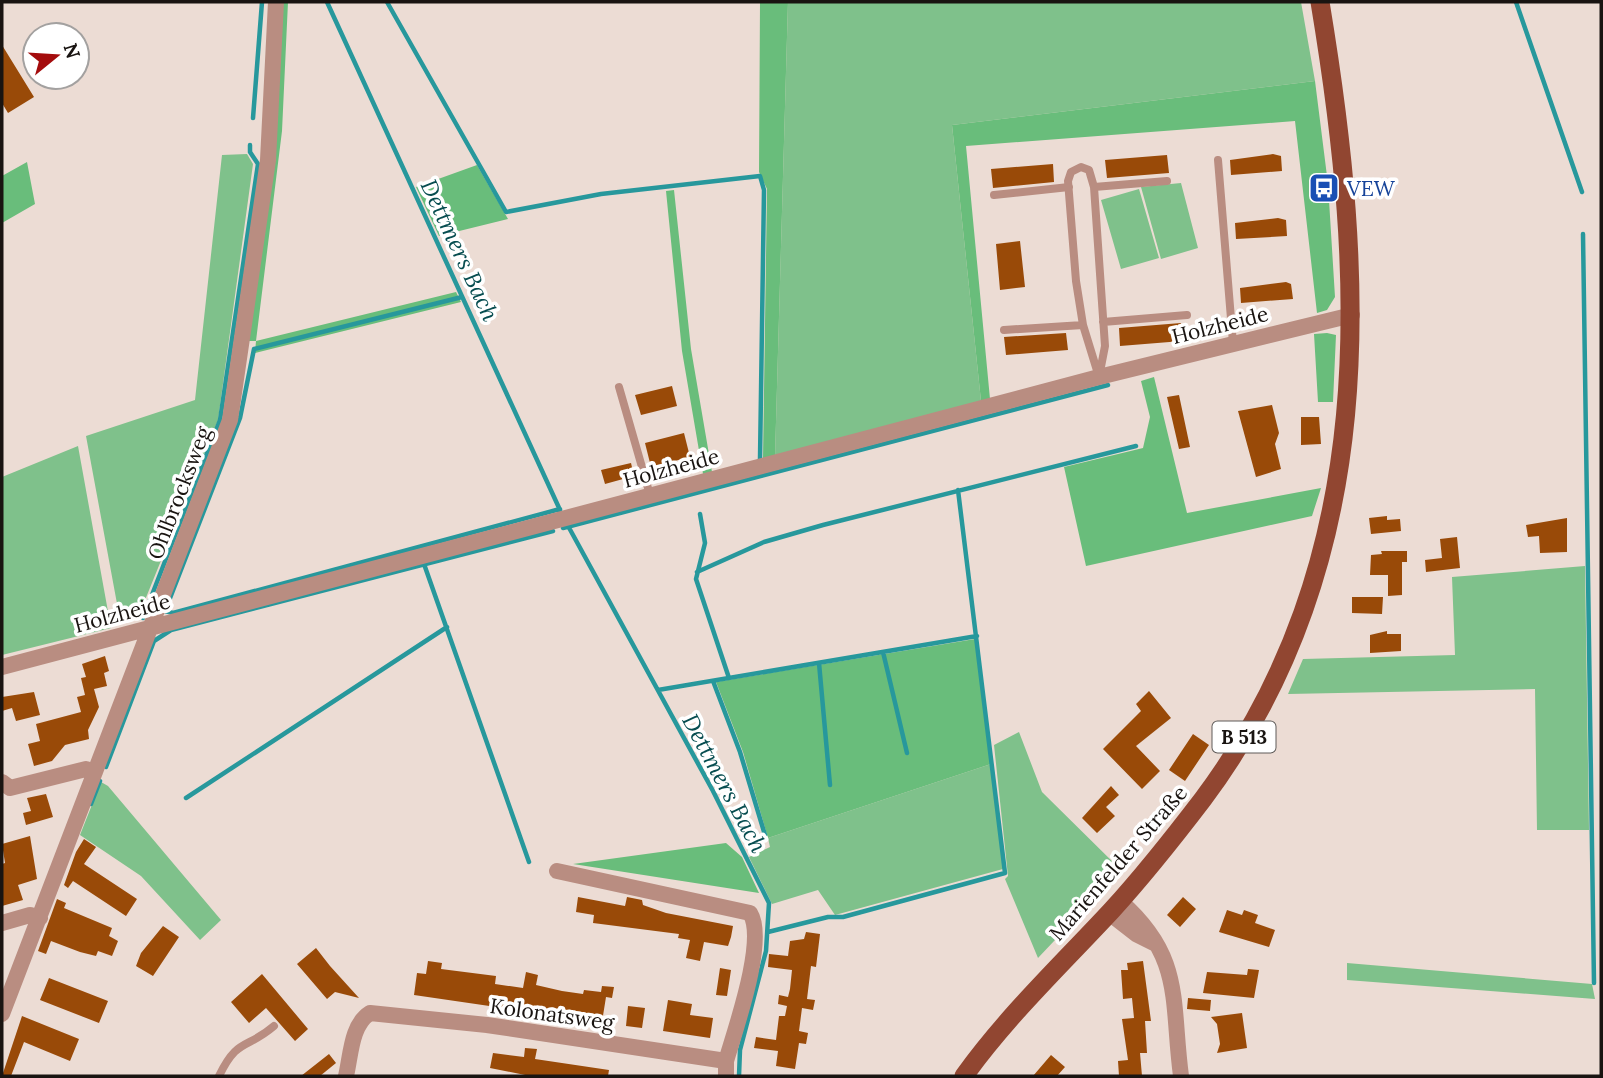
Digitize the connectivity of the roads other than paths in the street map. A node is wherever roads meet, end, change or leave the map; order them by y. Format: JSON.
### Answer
{"nodes":[{"id":1,"x":276,"y":2,"type":"edge"},
{"id":2,"x":1320,"y":2,"type":"edge"},
{"id":3,"x":1218,"y":160,"type":"dead end"},
{"id":4,"x":1167,"y":181,"type":"dead end"},
{"id":5,"x":1069,"y":187,"type":"junction"},
{"id":6,"x":1094,"y":187,"type":"junction"},
{"id":7,"x":994,"y":195,"type":"dead end"},
{"id":8,"x":1186,"y":315,"type":"dead end"},
{"id":9,"x":1352,"y":315,"type":"junction"},
{"id":10,"x":1103,"y":322,"type":"junction"},
{"id":11,"x":1083,"y":325,"type":"junction"},
{"id":12,"x":1004,"y":330,"type":"dead end"},
{"id":13,"x":1233,"y":343,"type":"junction"},
{"id":14,"x":1099,"y":377,"type":"junction"},
{"id":15,"x":619,"y":387,"type":"dead end"},
{"id":16,"x":650,"y":495,"type":"junction"},
{"id":17,"x":149,"y":628,"type":"junction"},
{"id":18,"x":2,"y":667,"type":"edge"},
{"id":19,"x":95,"y":772,"type":"junction"},
{"id":20,"x":2,"y":782,"type":"edge"},
{"id":21,"x":557,"y":871,"type":"dead end"},
{"id":22,"x":1115,"y":907,"type":"junction"},
{"id":23,"x":40,"y":918,"type":"junction"},
{"id":24,"x":2,"y":923,"type":"edge"},
{"id":25,"x":2,"y":1014,"type":"edge"},
{"id":26,"x":274,"y":1026,"type":"dead end"},
{"id":27,"x":726,"y":1069,"type":"edge"},
{"id":28,"x":219,"y":1076,"type":"edge"},
{"id":29,"x":346,"y":1076,"type":"edge"},
{"id":30,"x":964,"y":1076,"type":"edge"},
{"id":31,"x":1181,"y":1076,"type":"edge"}],
"edges":[{"from":1,"to":17,"type":"street","name":"Ohlbrocksweg"},
{"from":2,"to":9,"type":"main road","name":"Marienfelder Straße","number":"B 513"},
{"from":3,"to":13,"type":"lane"},
{"from":4,"to":6,"type":"lane"},
{"from":5,"to":6,"type":"lane"},
{"from":5,"to":7,"type":"lane"},
{"from":5,"to":11,"type":"lane"},
{"from":6,"to":10,"type":"lane"},
{"from":8,"to":10,"type":"lane"},
{"from":9,"to":13,"type":"street","name":"Holzheide"},
{"from":9,"to":22,"type":"main road","name":"Marienfelder Straße","number":"B 513"},
{"from":10,"to":14,"type":"lane"},
{"from":11,"to":12,"type":"lane"},
{"from":11,"to":14,"type":"lane"},
{"from":13,"to":14,"type":"street","name":"Holzheide"},
{"from":14,"to":16,"type":"street","name":"Holzheide"},
{"from":15,"to":16,"type":"lane"},
{"from":16,"to":17,"type":"street","name":"Holzheide"},
{"from":17,"to":18,"type":"street","name":"Holzheide"},
{"from":17,"to":19,"type":"street","name":"Ohlbrocksweg"},
{"from":19,"to":20,"type":"street"},
{"from":19,"to":23,"type":"street","name":"Ohlbrocksweg"},
{"from":21,"to":27,"type":"street"},
{"from":22,"to":30,"type":"main road","name":"Marienfelder Straße","number":"B 513"},
{"from":22,"to":31,"type":"street"},
{"from":23,"to":24,"type":"street"},
{"from":23,"to":25,"type":"street","name":"Ohlbrocksweg"},
{"from":26,"to":28,"type":"lane"},
{"from":27,"to":29,"type":"street","name":"Kolonatsweg"}]}
